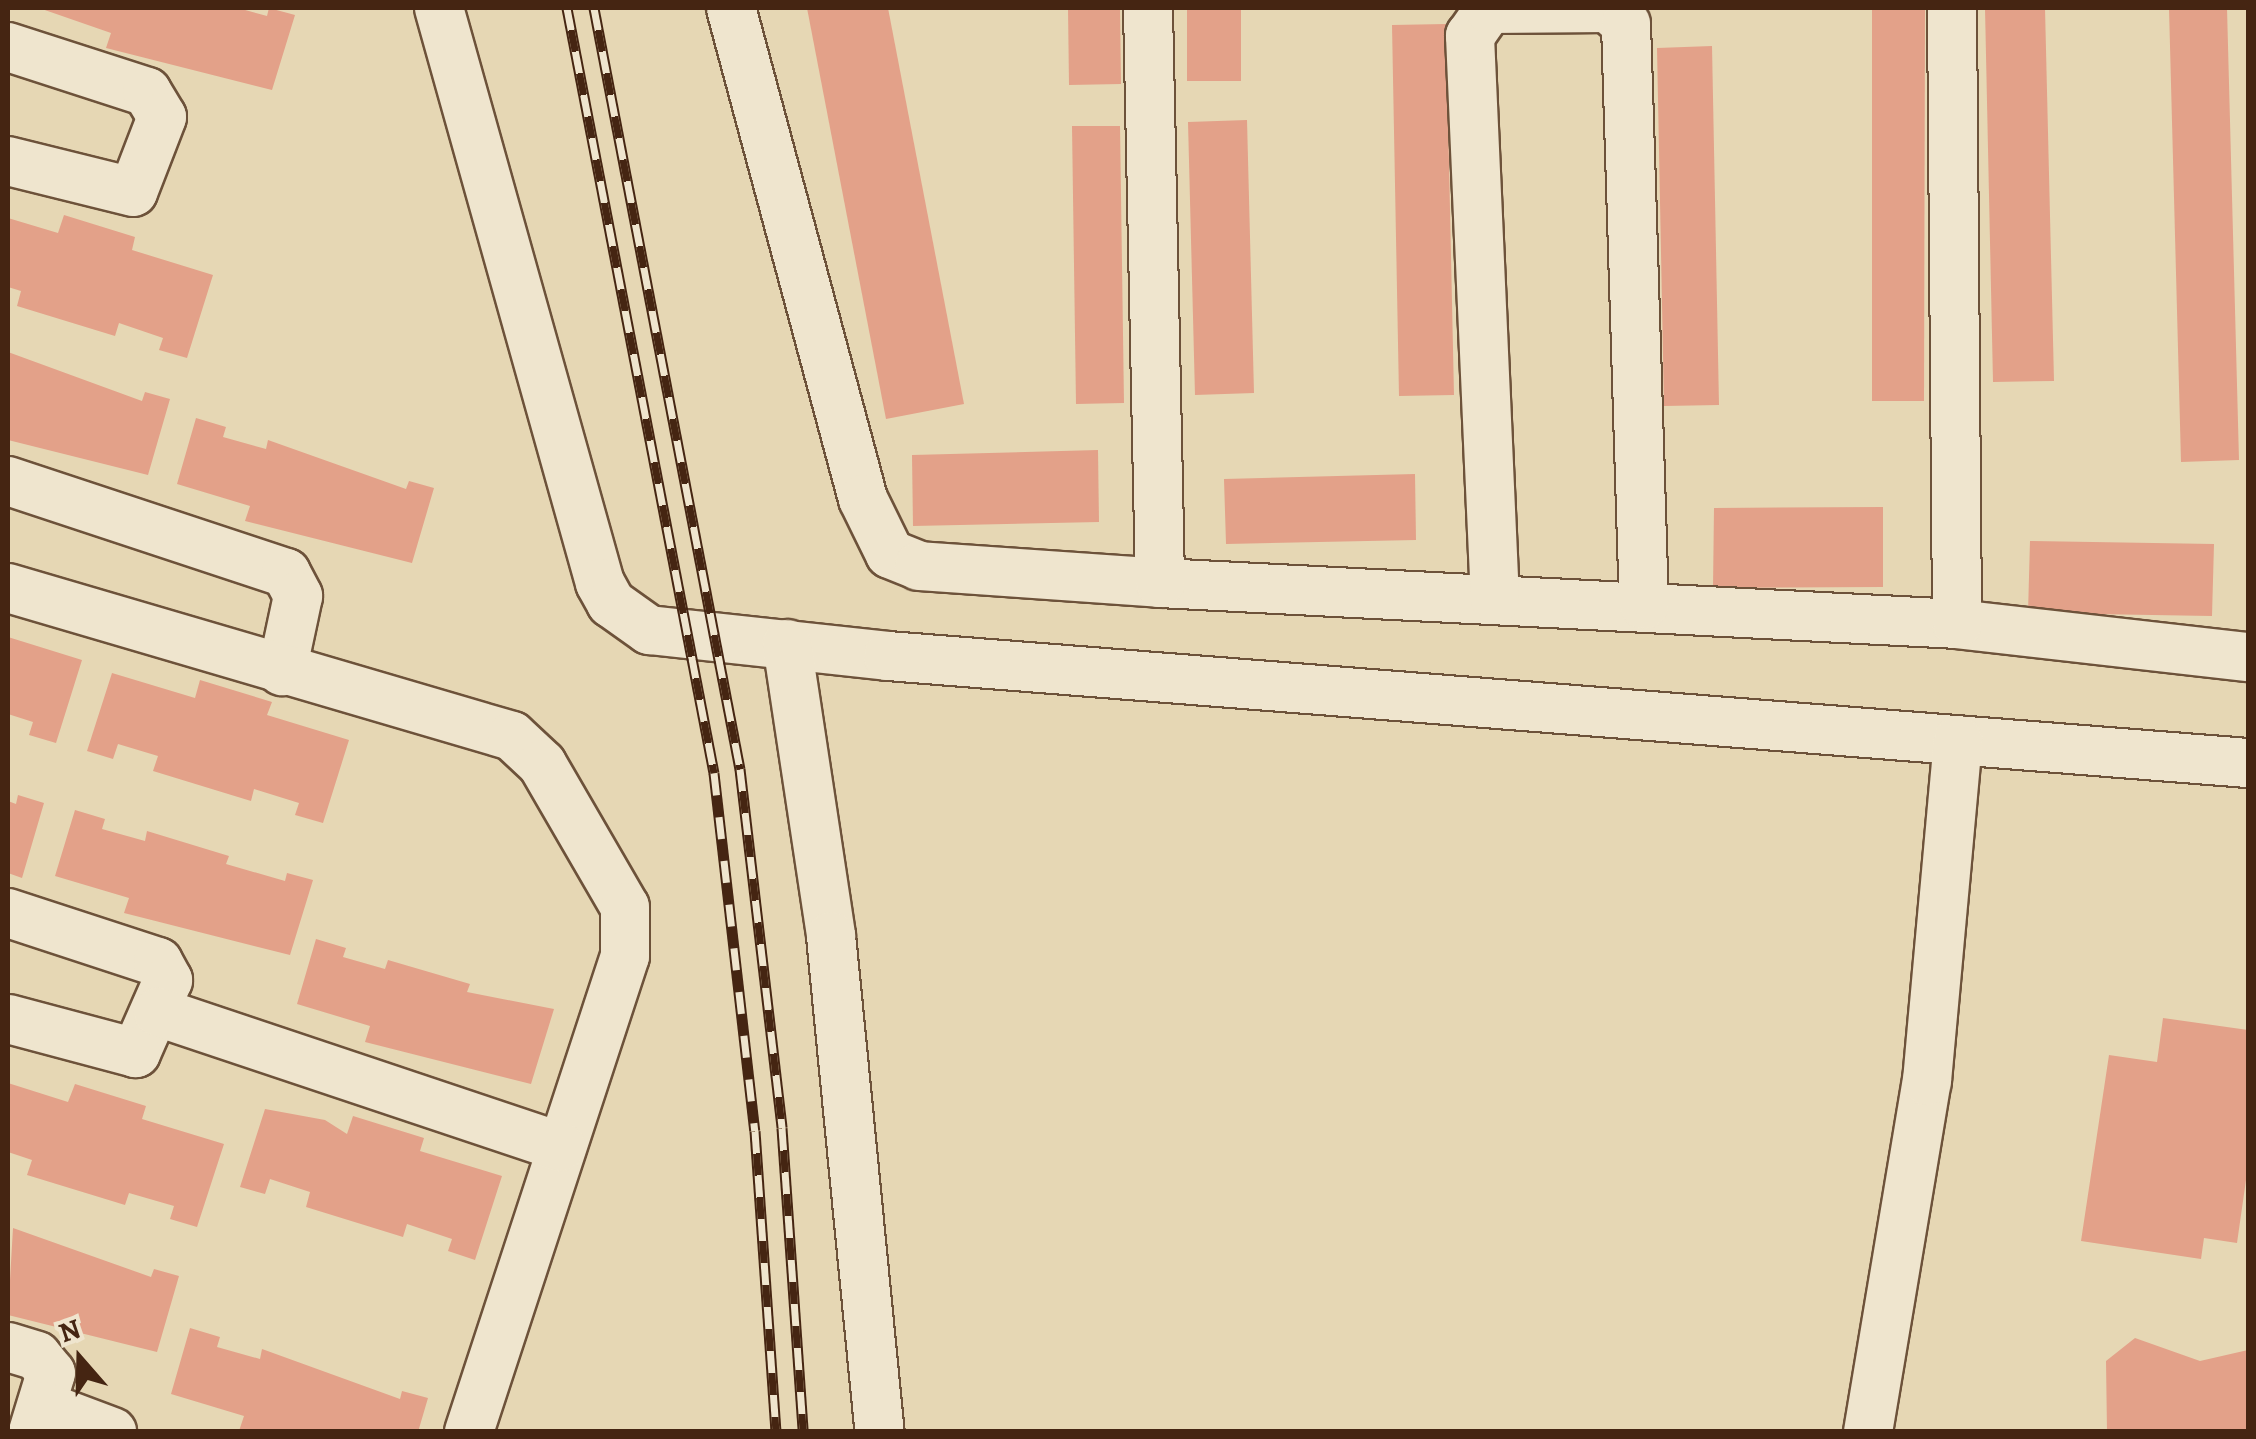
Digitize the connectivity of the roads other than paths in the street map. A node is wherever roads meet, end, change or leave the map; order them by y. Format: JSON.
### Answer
{"nodes":[{"id":1,"x":439,"y":8,"type":"edge"},
{"id":2,"x":731,"y":8,"type":"edge"},
{"id":3,"x":1148,"y":8,"type":"edge"},
{"id":4,"x":1952,"y":8,"type":"edge"},
{"id":5,"x":8,"y":48,"type":"edge"},
{"id":6,"x":8,"y":160,"type":"edge"},
{"id":7,"x":8,"y":481,"type":"edge"},
{"id":8,"x":1160,"y":583,"type":"junction"},
{"id":9,"x":8,"y":588,"type":"edge"},
{"id":10,"x":1495,"y":600,"type":"junction"},
{"id":11,"x":1644,"y":605,"type":"junction"},
{"id":12,"x":1958,"y":624,"type":"junction"},
{"id":13,"x":787,"y":644,"type":"junction"},
{"id":14,"x":2248,"y":658,"type":"edge"},
{"id":15,"x":282,"y":671,"type":"junction"},
{"id":16,"x":1958,"y":740,"type":"junction"},
{"id":17,"x":2248,"y":763,"type":"edge"},
{"id":18,"x":8,"y":914,"type":"edge"},
{"id":19,"x":158,"y":1012,"type":"junction"},
{"id":20,"x":8,"y":1019,"type":"edge"},
{"id":21,"x":561,"y":1147,"type":"junction"},
{"id":22,"x":8,"y":1347,"type":"edge"},
{"id":23,"x":38,"y":1419,"type":"edge"},
{"id":24,"x":112,"y":1432,"type":"edge"},
{"id":25,"x":468,"y":1432,"type":"edge"},
{"id":26,"x":880,"y":1432,"type":"edge"},
{"id":27,"x":1868,"y":1432,"type":"edge"}],
"edges":[{"from":1,"to":13,"type":"street"},
{"from":2,"to":8,"type":"street"},
{"from":3,"to":8,"type":"street"},
{"from":4,"to":12,"type":"street"},
{"from":5,"to":6,"type":"street"},
{"from":7,"to":15,"type":"street"},
{"from":8,"to":10,"type":"street"},
{"from":9,"to":15,"type":"street"},
{"from":10,"to":11,"type":"street"},
{"from":10,"to":11,"type":"street"},
{"from":11,"to":12,"type":"street"},
{"from":12,"to":14,"type":"street"},
{"from":13,"to":16,"type":"street"},
{"from":13,"to":26,"type":"street"},
{"from":15,"to":21,"type":"street"},
{"from":16,"to":17,"type":"street"},
{"from":16,"to":27,"type":"street"},
{"from":18,"to":19,"type":"street"},
{"from":19,"to":20,"type":"street"},
{"from":19,"to":21,"type":"street"},
{"from":21,"to":25,"type":"street"},
{"from":22,"to":23,"type":"street"},
{"from":23,"to":24,"type":"street"}]}
